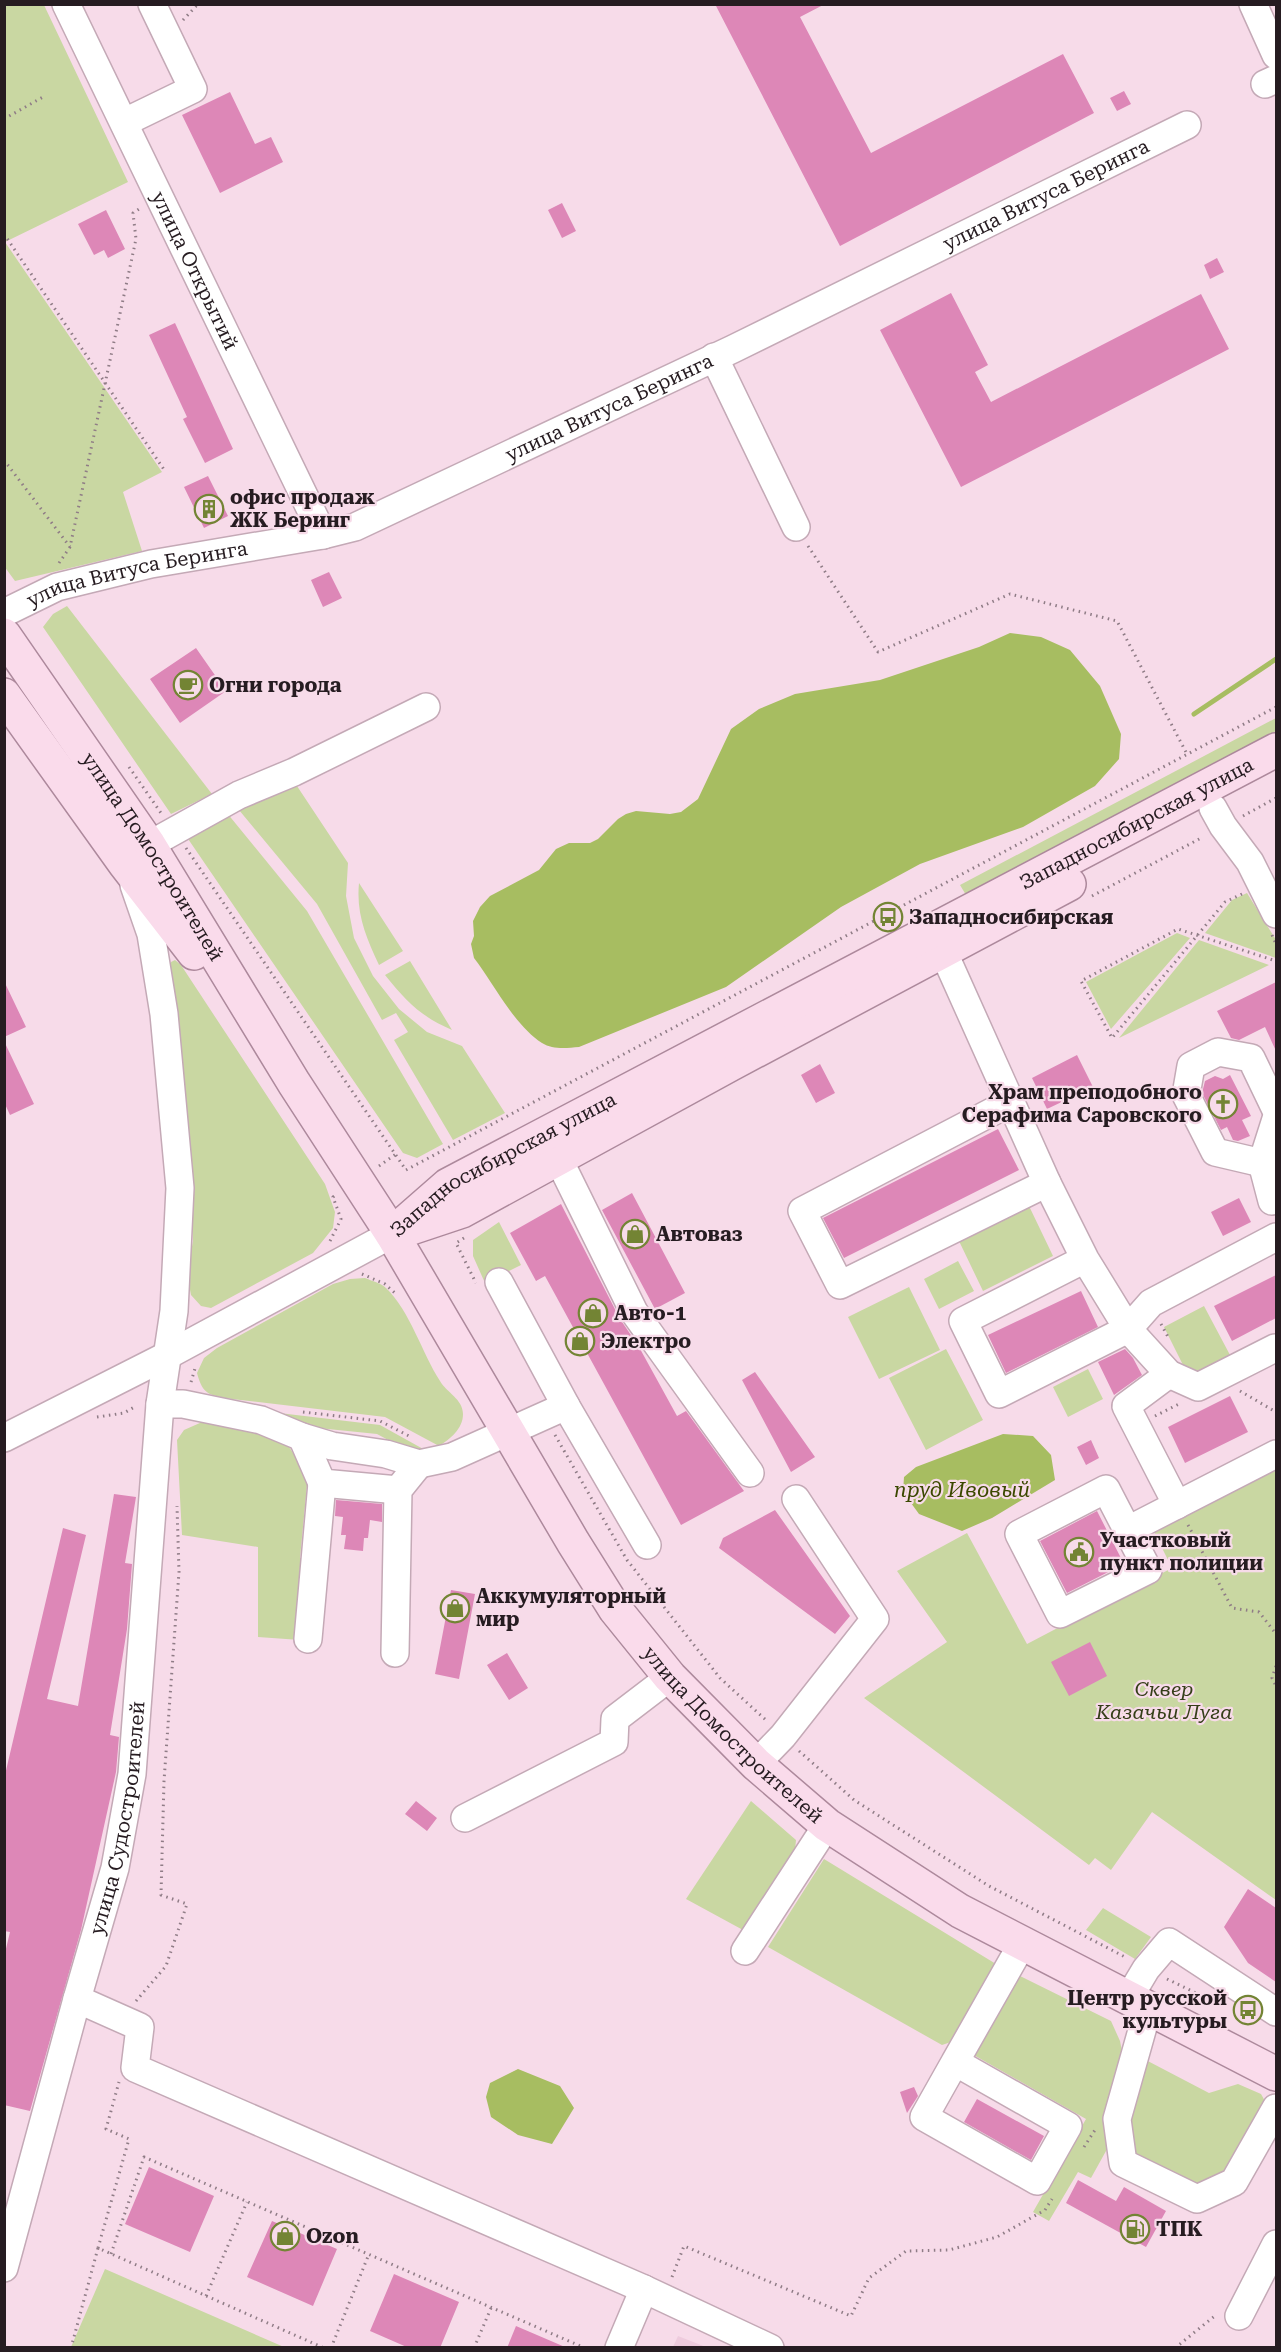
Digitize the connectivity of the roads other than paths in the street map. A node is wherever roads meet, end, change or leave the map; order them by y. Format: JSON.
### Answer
{"nodes":[{"id":1,"x":66,"y":4,"type":"edge"},
{"id":2,"x":153,"y":4,"type":"edge"},
{"id":3,"x":1253,"y":4,"type":"edge"},
{"id":4,"x":1276,"y":55,"type":"edge"},
{"id":5,"x":125,"y":122,"type":"junction"},
{"id":6,"x":1188,"y":125,"type":"dead end"},
{"id":7,"x":714,"y":357,"type":"junction"},
{"id":8,"x":796,"y":526,"type":"road end"},
{"id":9,"x":323,"y":535,"type":"junction"},
{"id":10,"x":4,"y":613,"type":"edge"},
{"id":11,"x":4,"y":635,"type":"edge"},
{"id":12,"x":4,"y":696,"type":"edge"},
{"id":13,"x":426,"y":707,"type":"dead end"},
{"id":14,"x":1276,"y":750,"type":"edge"},
{"id":15,"x":1276,"y":774,"type":"edge"},
{"id":16,"x":1214,"y":808,"type":"junction"},
{"id":17,"x":150,"y":847,"type":"junction"},
{"id":18,"x":1276,"y":914,"type":"edge"},
{"id":19,"x":943,"y":951,"type":"junction"},
{"id":20,"x":1011,"y":1102,"type":"junction"},
{"id":21,"x":1276,"y":1110,"type":"edge"},
{"id":22,"x":1276,"y":1119,"type":"edge"},
{"id":23,"x":558,"y":1158,"type":"junction"},
{"id":24,"x":1262,"y":1163,"type":"junction"},
{"id":25,"x":1047,"y":1183,"type":"junction"},
{"id":26,"x":1275,"y":1209,"type":"edge"},
{"id":27,"x":392,"y":1234,"type":"junction"},
{"id":28,"x":1276,"y":1237,"type":"edge"},
{"id":29,"x":1085,"y":1259,"type":"junction"},
{"id":30,"x":499,"y":1282,"type":"dead end"},
{"id":31,"x":1128,"y":1329,"type":"junction"},
{"id":32,"x":1276,"y":1349,"type":"edge"},
{"id":33,"x":166,"y":1356,"type":"junction"},
{"id":34,"x":1169,"y":1374,"type":"junction"},
{"id":35,"x":160,"y":1404,"type":"junction"},
{"id":36,"x":566,"y":1406,"type":"junction"},
{"id":37,"x":508,"y":1433,"type":"junction"},
{"id":38,"x":5,"y":1435,"type":"edge"},
{"id":39,"x":302,"y":1437,"type":"junction"},
{"id":40,"x":1276,"y":1454,"type":"edge"},
{"id":41,"x":419,"y":1464,"type":"junction"},
{"id":42,"x":750,"y":1473,"type":"dead end"},
{"id":43,"x":322,"y":1483,"type":"junction"},
{"id":44,"x":398,"y":1490,"type":"junction"},
{"id":45,"x":796,"y":1499,"type":"dead end"},
{"id":46,"x":1177,"y":1505,"type":"junction"},
{"id":47,"x":1128,"y":1530,"type":"junction"},
{"id":48,"x":647,"y":1545,"type":"dead end"},
{"id":49,"x":308,"y":1639,"type":"dead end"},
{"id":50,"x":395,"y":1653,"type":"dead end"},
{"id":51,"x":670,"y":1677,"type":"junction"},
{"id":52,"x":756,"y":1764,"type":"junction"},
{"id":53,"x":465,"y":1818,"type":"dead end"},
{"id":54,"x":827,"y":1825,"type":"junction"},
{"id":55,"x":1022,"y":1944,"type":"junction"},
{"id":56,"x":745,"y":1951,"type":"dead end"},
{"id":57,"x":77,"y":1999,"type":"junction"},
{"id":58,"x":1138,"y":2004,"type":"junction"},
{"id":59,"x":1276,"y":2012,"type":"edge"},
{"id":60,"x":955,"y":2062,"type":"junction"},
{"id":61,"x":1276,"y":2074,"type":"edge"},
{"id":62,"x":1276,"y":2108,"type":"edge"},
{"id":63,"x":1276,"y":2244,"type":"edge"},
{"id":64,"x":4,"y":2268,"type":"edge"},
{"id":65,"x":644,"y":2289,"type":"junction"},
{"id":66,"x":1239,"y":2316,"type":"dead end"},
{"id":67,"x":619,"y":2348,"type":"edge"},
{"id":68,"x":770,"y":2348,"type":"edge"}],
"edges":[{"from":1,"to":5,"type":"street","name":"улица Открытий"},
{"from":2,"to":5,"type":"street"},
{"from":3,"to":4,"type":"street"},
{"from":5,"to":9,"type":"street","name":"улица Открытий"},
{"from":6,"to":7,"type":"street","name":"улица Витуса Беринга"},
{"from":7,"to":8,"type":"street"},
{"from":7,"to":9,"type":"street","name":"улица Витуса Беринга"},
{"from":9,"to":10,"type":"street","name":"улица Витуса Беринга"},
{"from":11,"to":17,"type":"main road","name":"улица Домостроителей"},
{"from":12,"to":17,"type":"main road","name":"улица Домостроителей"},
{"from":13,"to":17,"type":"street"},
{"from":14,"to":27,"type":"main road","name":"Западносибирская улица"},
{"from":15,"to":16,"type":"main road","name":"Западносибирская улица"},
{"from":16,"to":18,"type":"street"},
{"from":16,"to":19,"type":"main road","name":"Западносибирская улица"},
{"from":17,"to":27,"type":"main road","name":"улица Домостроителей"},
{"from":17,"to":33,"type":"street","name":"улица Судостроителей"},
{"from":19,"to":20,"type":"street"},
{"from":19,"to":23,"type":"main road","name":"Западносибирская улица"},
{"from":20,"to":25,"type":"street"},
{"from":20,"to":25,"type":"street"},
{"from":21,"to":24,"type":"street"},
{"from":22,"to":24,"type":"street"},
{"from":23,"to":27,"type":"main road","name":"Западносибирская улица"},
{"from":23,"to":42,"type":"street"},
{"from":24,"to":26,"type":"street"},
{"from":25,"to":29,"type":"street"},
{"from":27,"to":33,"type":"street"},
{"from":27,"to":37,"type":"main road","name":"улица Домостроителей"},
{"from":28,"to":31,"type":"street"},
{"from":29,"to":31,"type":"street"},
{"from":29,"to":31,"type":"street"},
{"from":30,"to":36,"type":"street"},
{"from":31,"to":34,"type":"street"},
{"from":32,"to":34,"type":"street"},
{"from":33,"to":35,"type":"street","name":"улица Судостроителей"},
{"from":33,"to":38,"type":"street"},
{"from":34,"to":46,"type":"street"},
{"from":35,"to":39,"type":"street"},
{"from":35,"to":57,"type":"street","name":"улица Судостроителей"},
{"from":36,"to":37,"type":"street"},
{"from":36,"to":48,"type":"street"},
{"from":37,"to":41,"type":"street"},
{"from":37,"to":51,"type":"main road","name":"улица Домостроителей"},
{"from":39,"to":41,"type":"street"},
{"from":39,"to":43,"type":"street"},
{"from":40,"to":46,"type":"street"},
{"from":41,"to":44,"type":"street"},
{"from":43,"to":44,"type":"street"},
{"from":43,"to":49,"type":"street"},
{"from":44,"to":50,"type":"street"},
{"from":45,"to":52,"type":"street"},
{"from":46,"to":47,"type":"street"},
{"from":47,"to":47,"type":"street"},
{"from":51,"to":52,"type":"main road","name":"улица Домостроителей"},
{"from":51,"to":53,"type":"street"},
{"from":52,"to":54,"type":"main road","name":"улица Домостроителей"},
{"from":54,"to":55,"type":"main road","name":"улица Домостроителей"},
{"from":54,"to":56,"type":"street"},
{"from":55,"to":58,"type":"main road","name":"улица Домостроителей"},
{"from":55,"to":60,"type":"street"},
{"from":57,"to":64,"type":"street","name":"улица Судостроителей"},
{"from":57,"to":65,"type":"street"},
{"from":58,"to":59,"type":"street"},
{"from":58,"to":61,"type":"main road","name":"улица Домостроителей"},
{"from":58,"to":62,"type":"street"},
{"from":60,"to":60,"type":"street"},
{"from":63,"to":66,"type":"street"},
{"from":65,"to":67,"type":"street"},
{"from":65,"to":68,"type":"street"}]}
